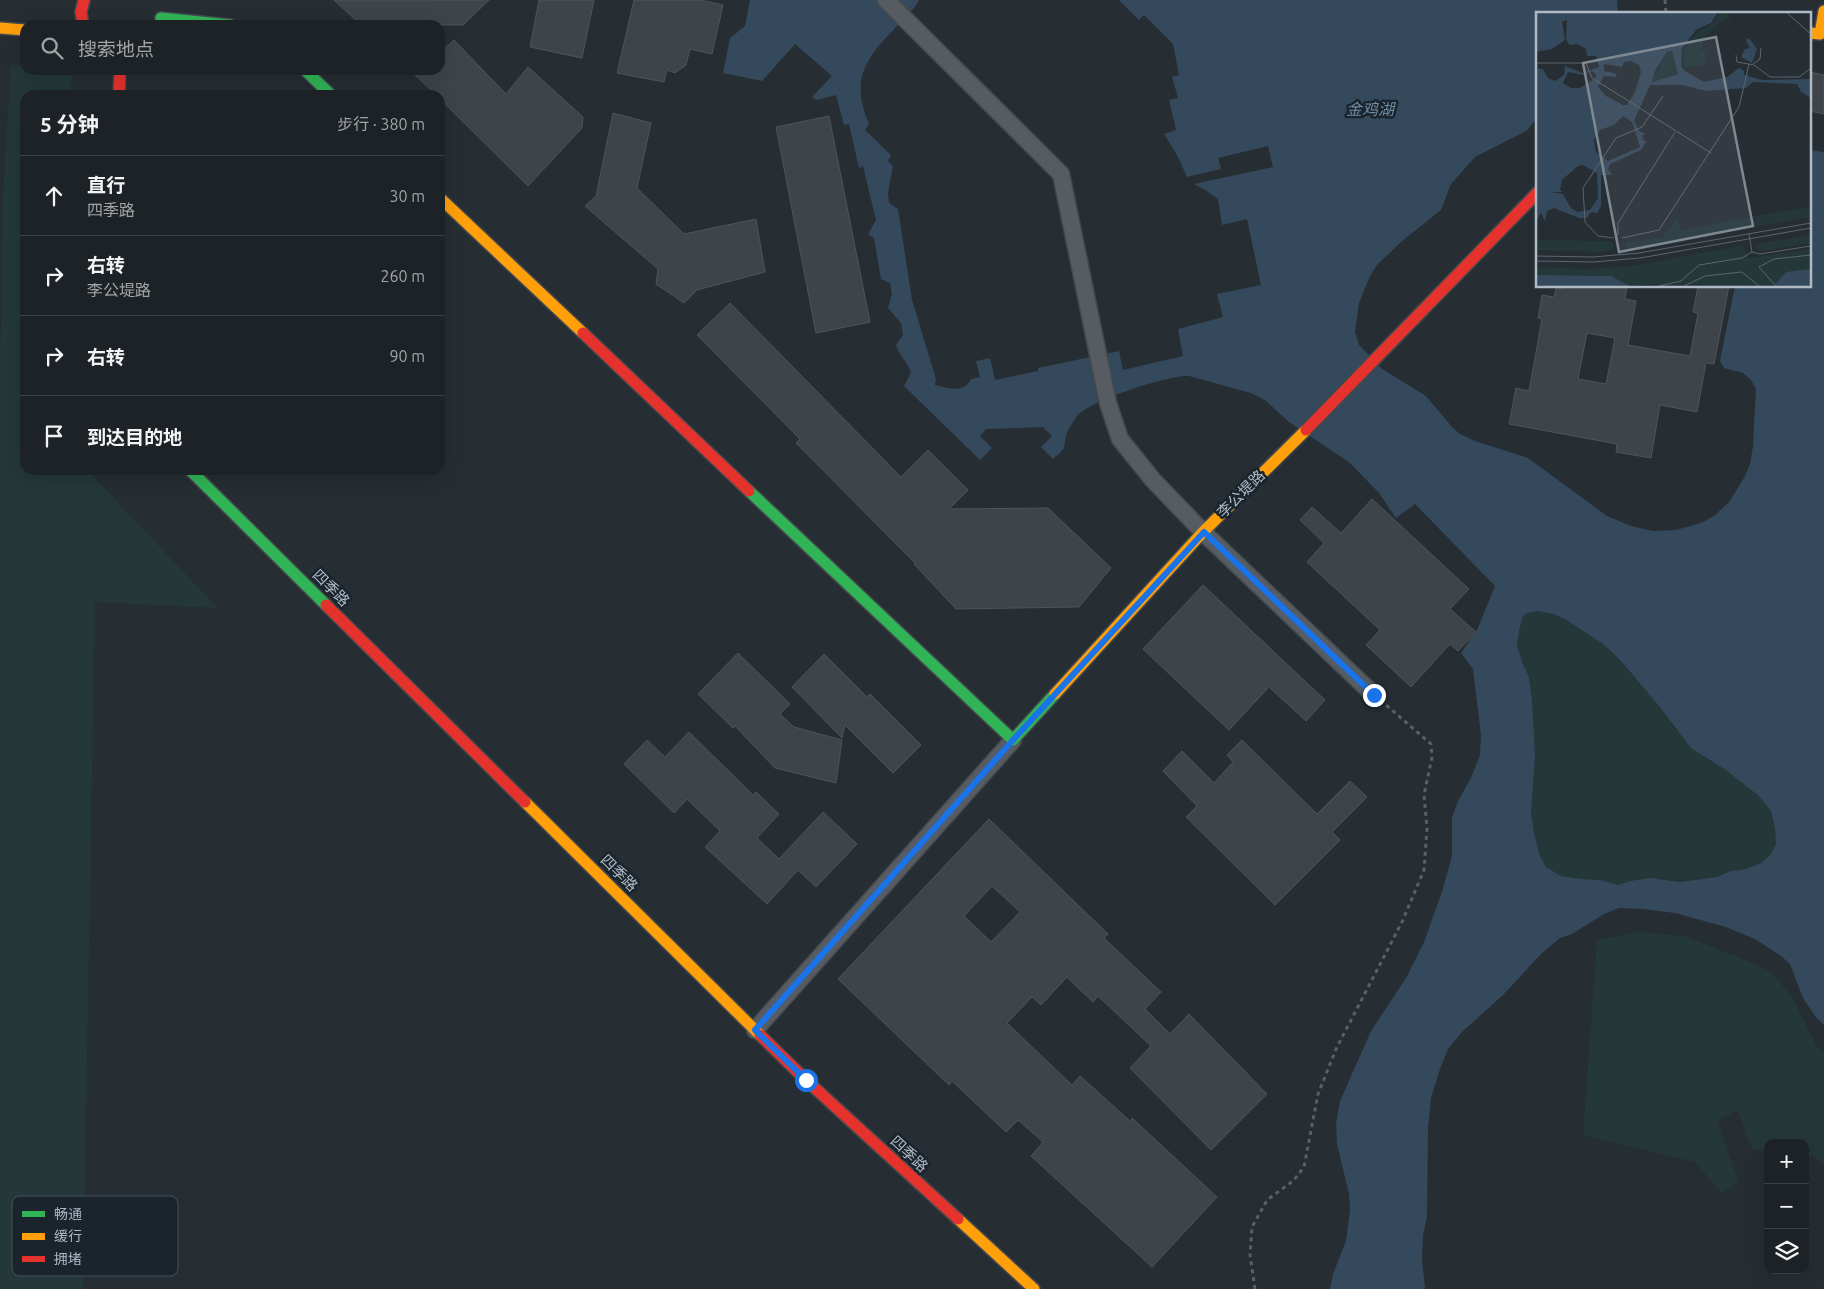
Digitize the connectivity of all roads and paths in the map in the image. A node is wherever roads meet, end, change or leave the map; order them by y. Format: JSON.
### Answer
{"nodes":[{"id":1,"x":84,"y":0,"type":"edge"},
{"id":2,"x":886,"y":0,"type":"edge"},
{"id":3,"x":1824,"y":11,"type":"edge"},
{"id":4,"x":160,"y":16,"type":"edge"},
{"id":5,"x":81,"y":20,"type":"edge"},
{"id":6,"x":191,"y":20,"type":"edge"},
{"id":7,"x":0,"y":28,"type":"edge"},
{"id":8,"x":20,"y":30,"type":"edge"},
{"id":9,"x":1812,"y":33,"type":"edge"},
{"id":10,"x":120,"y":75,"type":"edge"},
{"id":11,"x":309,"y":75,"type":"edge"},
{"id":12,"x":119,"y":90,"type":"edge"},
{"id":13,"x":326,"y":90,"type":"edge"},
{"id":14,"x":1536,"y":194,"type":"edge"},
{"id":15,"x":445,"y":203,"type":"edge"},
{"id":16,"x":195,"y":475,"type":"edge"},
{"id":17,"x":1204,"y":532,"type":"junction"},
{"id":18,"x":1374,"y":695,"type":"joint"},
{"id":19,"x":1013,"y":740,"type":"junction"},
{"id":20,"x":755,"y":1030,"type":"junction"},
{"id":21,"x":1034,"y":1289,"type":"edge"},
{"id":22,"x":1255,"y":1289,"type":"edge"}],
"edges":[{"from":1,"to":5,"type":"street"},
{"from":2,"to":17,"type":"street"},
{"from":3,"to":9,"type":"street"},
{"from":4,"to":6,"type":"street"},
{"from":7,"to":8,"type":"street"},
{"from":10,"to":12,"type":"street"},
{"from":11,"to":13,"type":"street"},
{"from":14,"to":17,"type":"street","name":"李公堤路"},
{"from":15,"to":19,"type":"street"},
{"from":16,"to":20,"type":"street","name":"四季路"},
{"from":17,"to":18,"type":"street"},
{"from":17,"to":19,"type":"street","name":"李公堤路"},
{"from":18,"to":22,"type":"path"},
{"from":19,"to":20,"type":"street","name":"李公堤路"},
{"from":20,"to":21,"type":"street","name":"四季路"}]}
